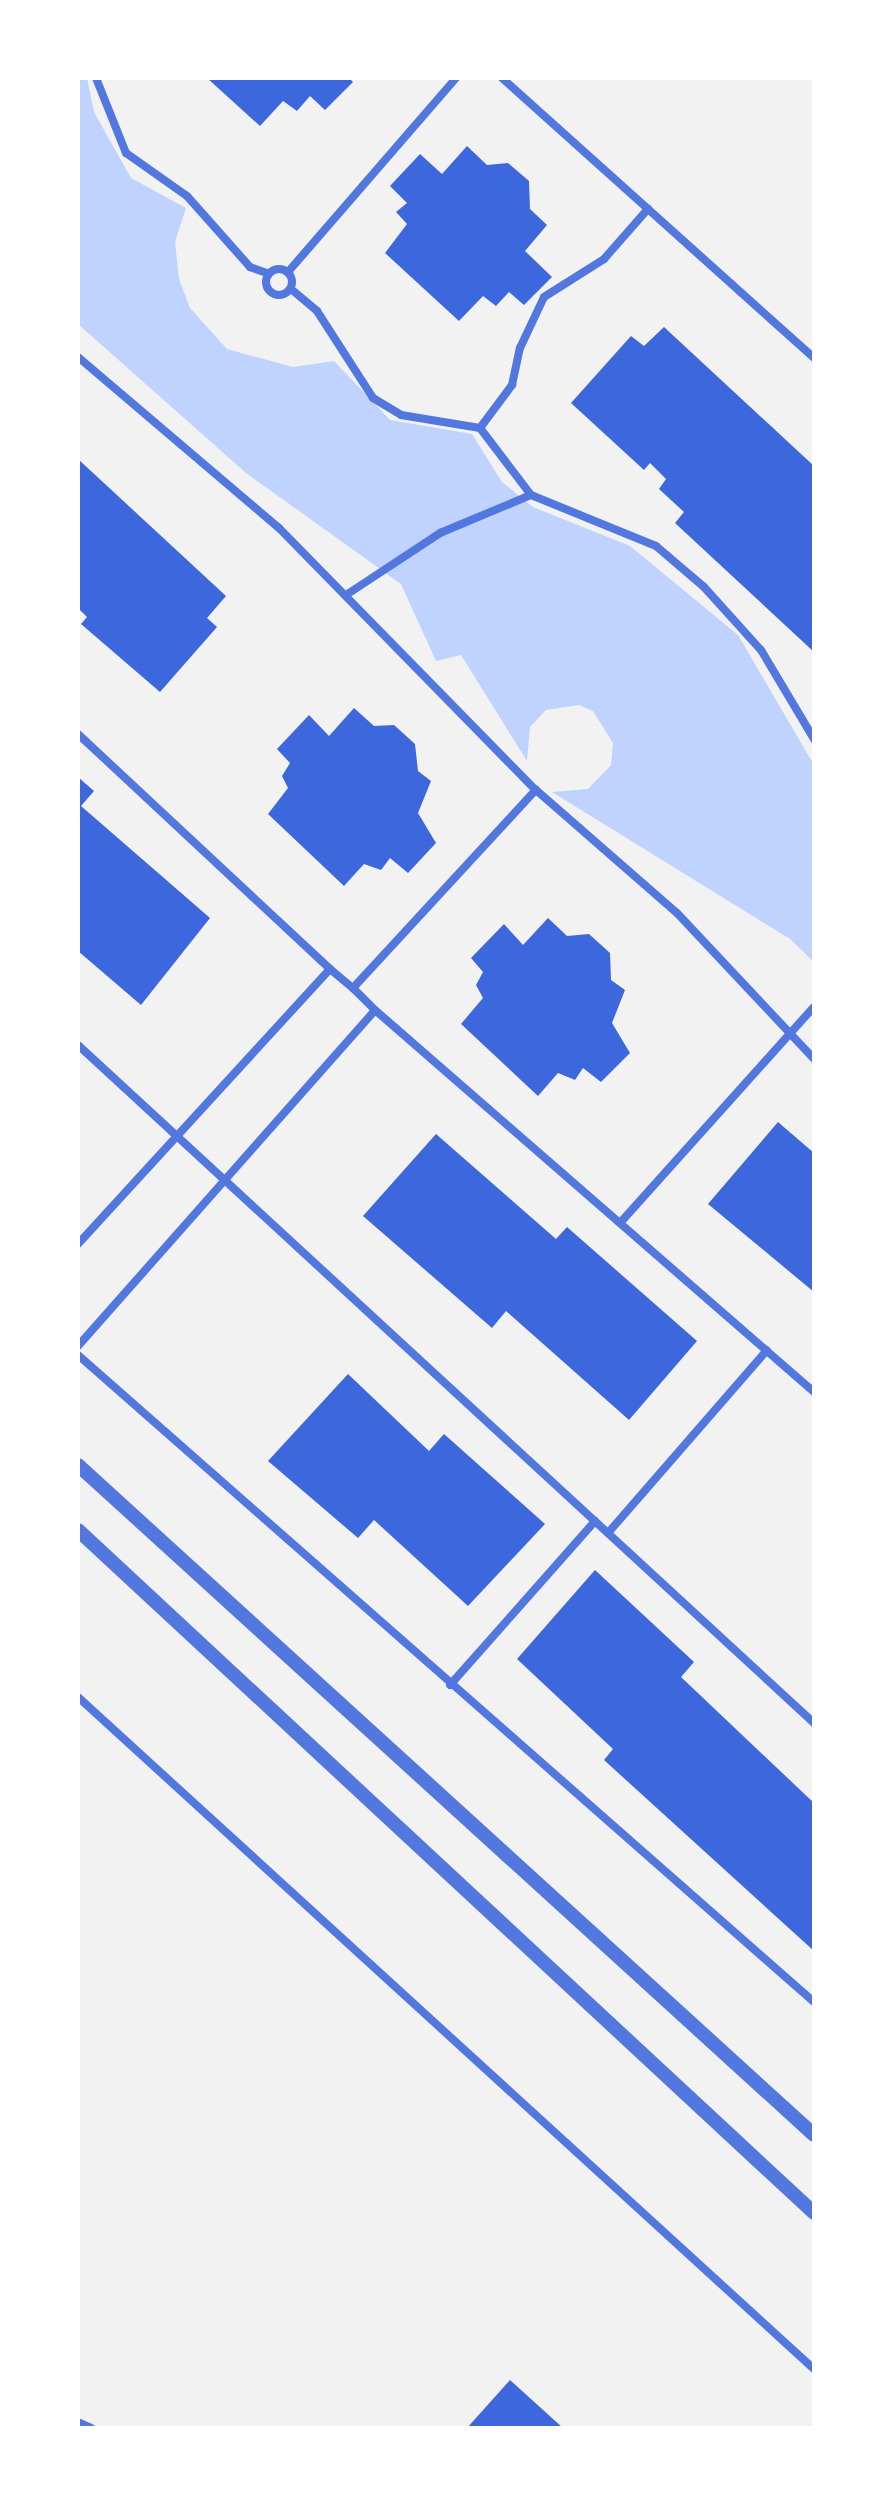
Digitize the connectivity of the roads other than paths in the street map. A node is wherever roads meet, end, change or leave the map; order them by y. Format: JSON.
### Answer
{"nodes":[{"id":1,"x":96,"y":78,"type":"edge"},
{"id":2,"x":456,"y":78,"type":"edge"},
{"id":3,"x":502,"y":78,"type":"edge"},
{"id":4,"x":648,"y":209,"type":"junction"},
{"id":5,"x":288,"y":272,"type":"junction"},
{"id":6,"x":269,"y":274,"type":"junction"},
{"id":7,"x":291,"y":289,"type":"junction"},
{"id":8,"x":78,"y":357,"type":"edge"},
{"id":9,"x":814,"y":358,"type":"edge"},
{"id":10,"x":480,"y":428,"type":"junction"},
{"id":11,"x":531,"y":495,"type":"junction"},
{"id":12,"x":346,"y":595,"type":"junction"},
{"id":13,"x":78,"y":734,"type":"edge"},
{"id":14,"x":814,"y":739,"type":"edge"},
{"id":15,"x":536,"y":790,"type":"junction"},
{"id":16,"x":330,"y":969,"type":"junction"},
{"id":17,"x":353,"y":988,"type":"junction"},
{"id":18,"x":814,"y":1007,"type":"edge"},
{"id":19,"x":375,"y":1010,"type":"junction"},
{"id":20,"x":791,"y":1033,"type":"junction"},
{"id":21,"x":78,"y":1045,"type":"edge"},
{"id":22,"x":814,"y":1059,"type":"edge"},
{"id":23,"x":177,"y":1136,"type":"junction"},
{"id":24,"x":225,"y":1180,"type":"junction"},
{"id":25,"x":620,"y":1223,"type":"junction"},
{"id":26,"x":78,"y":1244,"type":"edge"},
{"id":27,"x":78,"y":1346,"type":"edge"},
{"id":28,"x":767,"y":1350,"type":"junction"},
{"id":29,"x":78,"y":1355,"type":"edge"},
{"id":30,"x":814,"y":1392,"type":"edge"},
{"id":31,"x":78,"y":1465,"type":"edge"},
{"id":32,"x":595,"y":1521,"type":"junction"},
{"id":33,"x":78,"y":1530,"type":"edge"},
{"id":34,"x":608,"y":1533,"type":"junction"},
{"id":35,"x":450,"y":1685,"type":"junction"},
{"id":36,"x":78,"y":1697,"type":"edge"},
{"id":37,"x":814,"y":1723,"type":"edge"},
{"id":38,"x":814,"y":2002,"type":"edge"},
{"id":39,"x":814,"y":2135,"type":"edge"},
{"id":40,"x":814,"y":2213,"type":"edge"},
{"id":41,"x":814,"y":2369,"type":"edge"},
{"id":42,"x":79,"y":2423,"type":"edge"},
{"id":43,"x":91,"y":2428,"type":"edge"}],
"edges":[{"from":1,"to":6,"type":"street"},
{"from":2,"to":5,"type":"street"},
{"from":3,"to":4,"type":"street"},
{"from":4,"to":9,"type":"street"},
{"from":4,"to":10,"type":"street"},
{"from":5,"to":6,"type":"street"},
{"from":5,"to":7,"type":"street"},
{"from":6,"to":7,"type":"street"},
{"from":7,"to":10,"type":"street"},
{"from":8,"to":12,"type":"street"},
{"from":10,"to":11,"type":"street"},
{"from":11,"to":12,"type":"street"},
{"from":11,"to":14,"type":"street"},
{"from":12,"to":15,"type":"street"},
{"from":13,"to":16,"type":"street"},
{"from":15,"to":17,"type":"street"},
{"from":15,"to":20,"type":"street"},
{"from":16,"to":17,"type":"street"},
{"from":16,"to":23,"type":"street"},
{"from":17,"to":19,"type":"street"},
{"from":18,"to":20,"type":"street"},
{"from":19,"to":24,"type":"street"},
{"from":19,"to":25,"type":"street"},
{"from":20,"to":22,"type":"street"},
{"from":20,"to":25,"type":"street"},
{"from":21,"to":23,"type":"street"},
{"from":23,"to":24,"type":"street"},
{"from":23,"to":26,"type":"street"},
{"from":24,"to":27,"type":"street"},
{"from":24,"to":32,"type":"street"},
{"from":25,"to":28,"type":"street"},
{"from":28,"to":30,"type":"street"},
{"from":28,"to":34,"type":"street"},
{"from":29,"to":35,"type":"street"},
{"from":31,"to":39,"type":"street"},
{"from":32,"to":34,"type":"street"},
{"from":32,"to":35,"type":"street"},
{"from":33,"to":40,"type":"street"},
{"from":34,"to":37,"type":"street"},
{"from":35,"to":38,"type":"street"},
{"from":36,"to":41,"type":"street"},
{"from":42,"to":43,"type":"street"}]}
